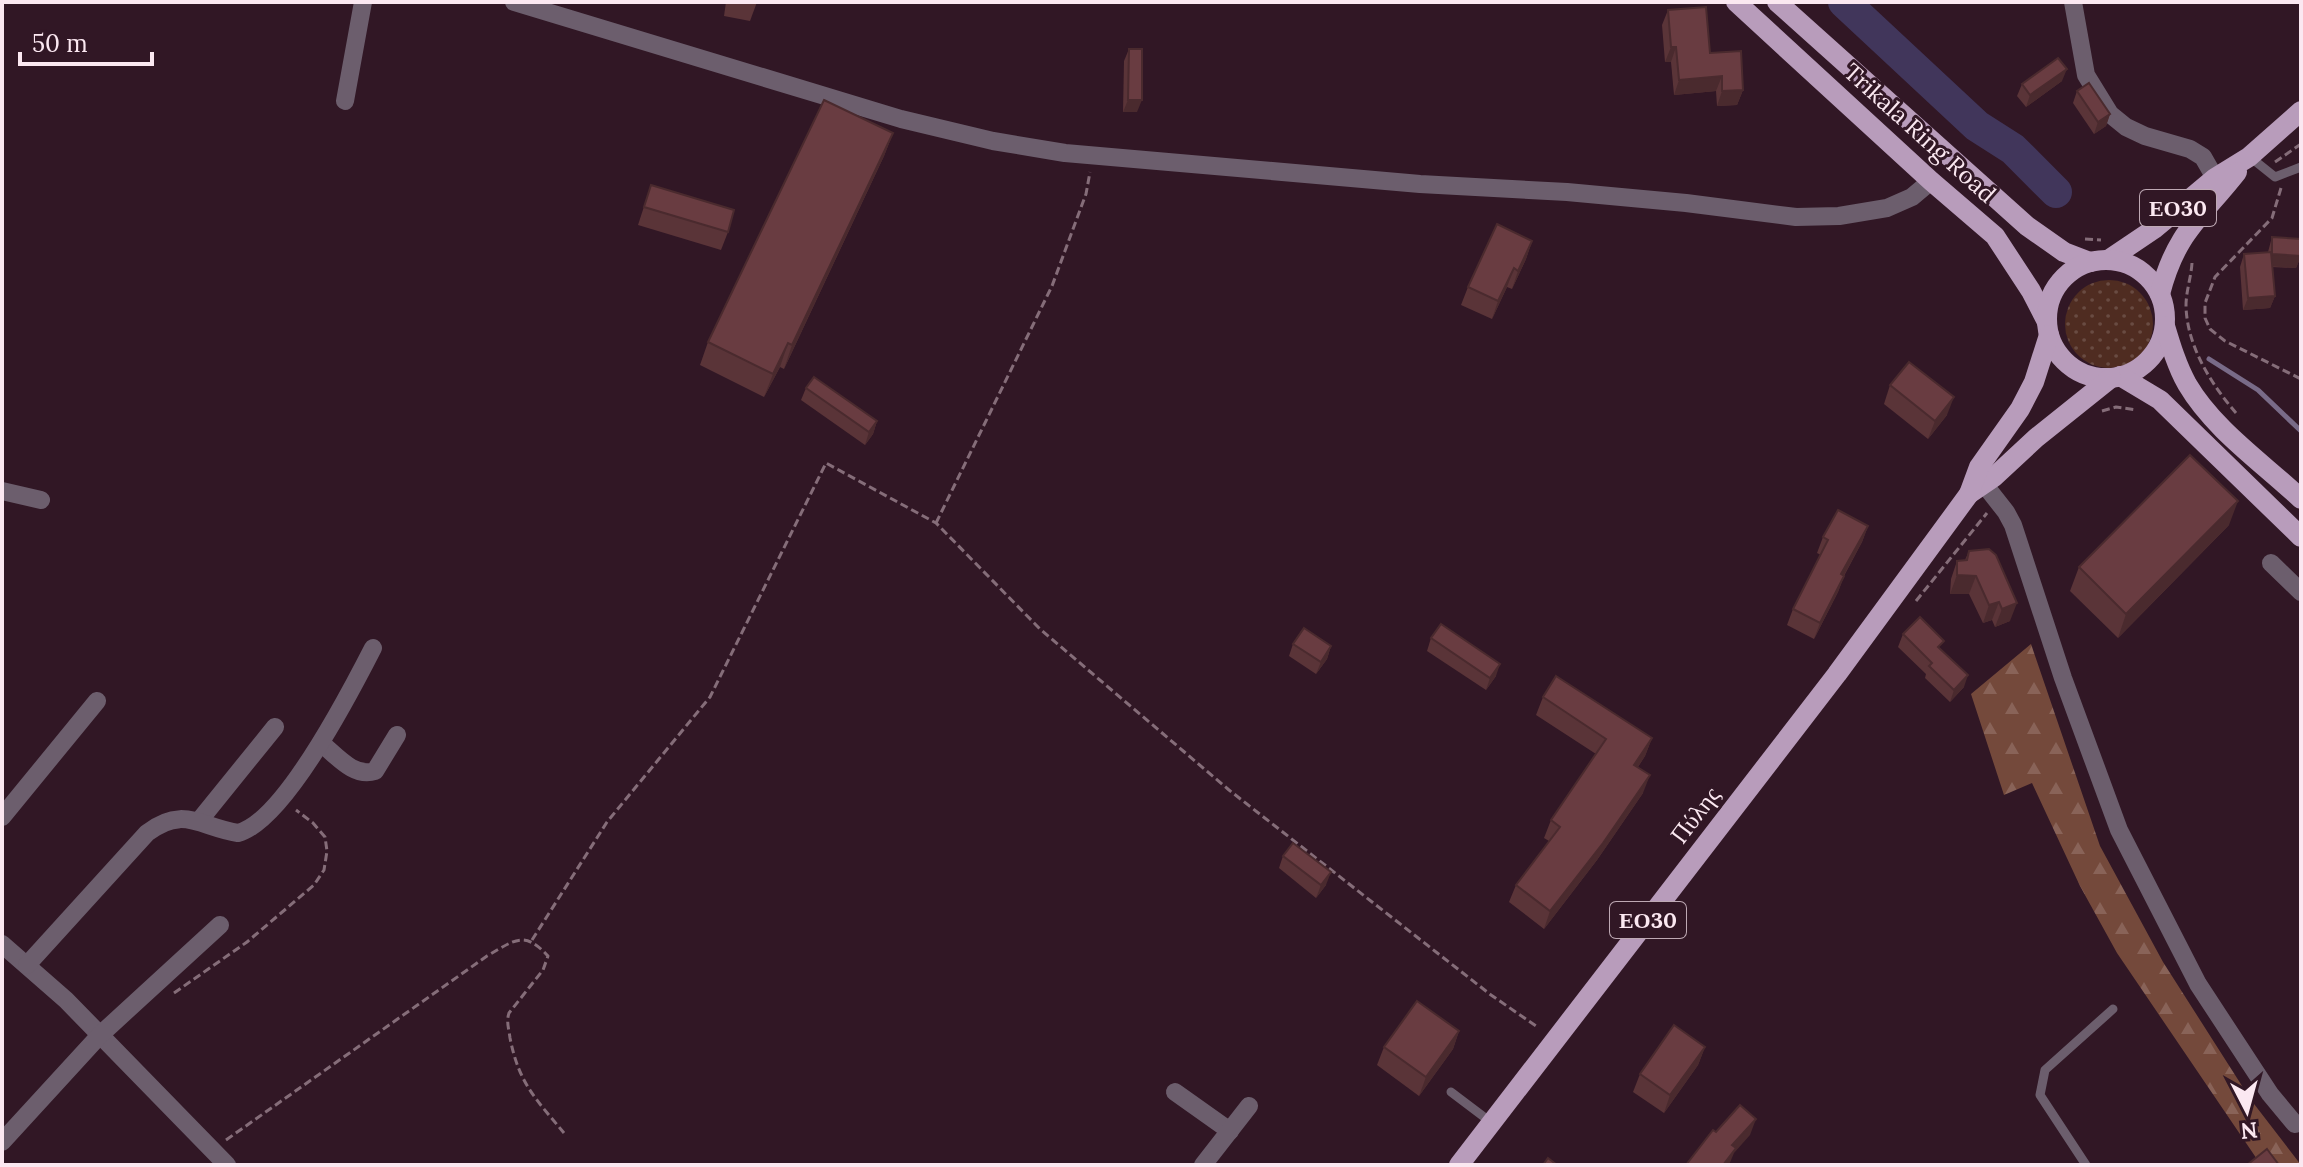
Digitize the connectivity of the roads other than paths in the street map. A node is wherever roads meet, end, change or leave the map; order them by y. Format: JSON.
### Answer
{"nodes":[{"id":1,"x":363,"y":2,"type":"edge"},
{"id":2,"x":514,"y":2,"type":"edge"},
{"id":3,"x":1736,"y":2,"type":"edge"},
{"id":4,"x":1777,"y":2,"type":"edge"},
{"id":5,"x":2073,"y":2,"type":"edge"},
{"id":6,"x":345,"y":101,"type":"dead end"},
{"id":7,"x":2301,"y":111,"type":"edge"},
{"id":8,"x":2256,"y":162,"type":"junction"},
{"id":9,"x":2301,"y":167,"type":"edge"},
{"id":10,"x":2215,"y":178,"type":"junction"},
{"id":11,"x":1931,"y":181,"type":"junction"},
{"id":12,"x":2100,"y":254,"type":"junction"},
{"id":13,"x":2160,"y":294,"type":"junction"},
{"id":14,"x":2165,"y":326,"type":"junction"},
{"id":15,"x":2048,"y":328,"type":"junction"},
{"id":16,"x":2116,"y":377,"type":"junction"},
{"id":17,"x":2,"y":491,"type":"edge"},
{"id":18,"x":1983,"y":493,"type":"junction"},
{"id":19,"x":2301,"y":499,"type":"edge"},
{"id":20,"x":41,"y":500,"type":"dead end"},
{"id":21,"x":2301,"y":537,"type":"edge"},
{"id":22,"x":2271,"y":563,"type":"dead end"},
{"id":23,"x":2301,"y":592,"type":"edge"},
{"id":24,"x":373,"y":648,"type":"dead end"},
{"id":25,"x":97,"y":701,"type":"dead end"},
{"id":26,"x":275,"y":727,"type":"dead end"},
{"id":27,"x":397,"y":735,"type":"dead end"},
{"id":28,"x":321,"y":743,"type":"junction"},
{"id":29,"x":2,"y":817,"type":"edge"},
{"id":30,"x":199,"y":821,"type":"junction"},
{"id":31,"x":220,"y":925,"type":"dead end"},
{"id":32,"x":2,"y":944,"type":"edge"},
{"id":33,"x":27,"y":965,"type":"junction"},
{"id":34,"x":2113,"y":1009,"type":"dead end"},
{"id":35,"x":100,"y":1035,"type":"junction"},
{"id":36,"x":1175,"y":1092,"type":"dead end"},
{"id":37,"x":1451,"y":1092,"type":"dead end"},
{"id":38,"x":1249,"y":1106,"type":"dead end"},
{"id":39,"x":1492,"y":1123,"type":"junction"},
{"id":40,"x":2298,"y":1126,"type":"edge"},
{"id":41,"x":1230,"y":1131,"type":"junction"},
{"id":42,"x":2,"y":1142,"type":"edge"},
{"id":43,"x":227,"y":1165,"type":"edge"},
{"id":44,"x":1203,"y":1165,"type":"edge"},
{"id":45,"x":1459,"y":1165,"type":"edge"},
{"id":46,"x":2086,"y":1165,"type":"edge"}],
"edges":[{"from":1,"to":6,"type":"street"},
{"from":2,"to":11,"type":"street"},
{"from":3,"to":11,"type":"main road","name":"Trikala Ring Road"},
{"from":4,"to":12,"type":"main road","name":"Trikala Ring Road"},
{"from":5,"to":10,"type":"street"},
{"from":7,"to":8,"type":"main road","number":"ΕΟ30"},
{"from":8,"to":9,"type":"lane"},
{"from":8,"to":10,"type":"main road","number":"ΕΟ30"},
{"from":8,"to":13,"type":"main road","number":"ΕΟ30"},
{"from":10,"to":12,"type":"main road","number":"ΕΟ30"},
{"from":11,"to":15,"type":"main road","name":"Trikala Ring Road"},
{"from":12,"to":13,"type":"main road"},
{"from":12,"to":15,"type":"main road","number":"ΕΟ30"},
{"from":13,"to":14,"type":"main road","number":"ΕΟ30"},
{"from":14,"to":16,"type":"main road","number":"ΕΟ30"},
{"from":14,"to":19,"type":"main road"},
{"from":15,"to":16,"type":"main road"},
{"from":15,"to":18,"type":"main road","number":"ΕΟ30"},
{"from":16,"to":18,"type":"main road","number":"ΕΟ30"},
{"from":16,"to":21,"type":"main road"},
{"from":17,"to":20,"type":"street"},
{"from":18,"to":39,"type":"main road","name":"Πύλης","number":"ΕΟ30"},
{"from":18,"to":40,"type":"street"},
{"from":22,"to":23,"type":"street"},
{"from":24,"to":28,"type":"street"},
{"from":25,"to":29,"type":"street"},
{"from":26,"to":30,"type":"street"},
{"from":27,"to":28,"type":"street"},
{"from":28,"to":30,"type":"street"},
{"from":30,"to":33,"type":"street"},
{"from":31,"to":35,"type":"street"},
{"from":32,"to":33,"type":"street"},
{"from":33,"to":35,"type":"street"},
{"from":34,"to":46,"type":"lane"},
{"from":35,"to":42,"type":"street"},
{"from":35,"to":43,"type":"street"},
{"from":36,"to":41,"type":"street"},
{"from":37,"to":39,"type":"lane"},
{"from":38,"to":41,"type":"street"},
{"from":39,"to":45,"type":"main road","name":"Πύλης","number":"ΕΟ30"},
{"from":41,"to":44,"type":"street"}]}
